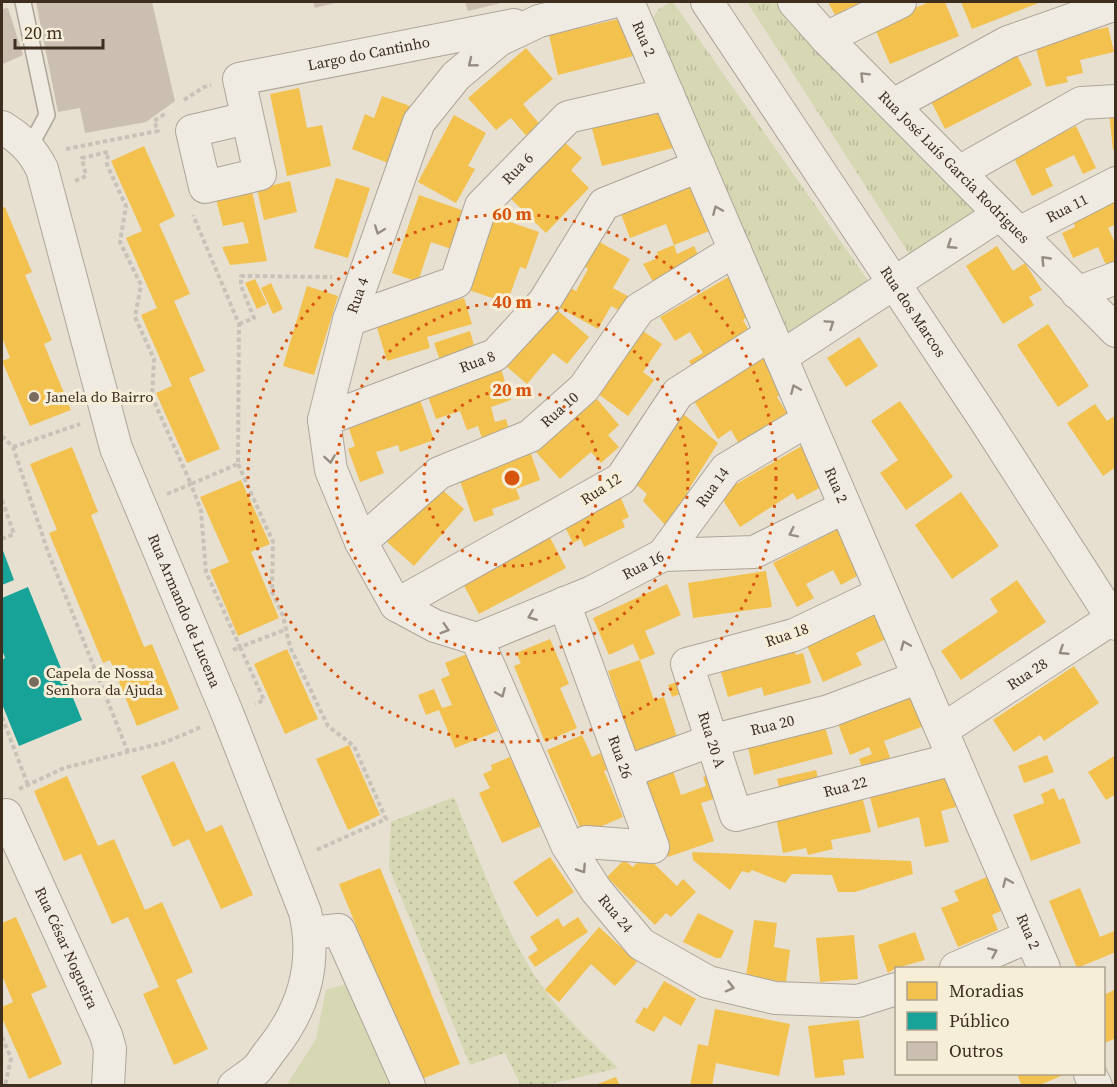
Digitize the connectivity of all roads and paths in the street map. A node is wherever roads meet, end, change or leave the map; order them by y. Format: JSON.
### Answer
{"nodes":[{"id":1,"x":23,"y":2,"type":"edge"},
{"id":2,"x":612,"y":2,"type":"edge"},
{"id":3,"x":628,"y":2,"type":"edge"},
{"id":4,"x":707,"y":2,"type":"edge"},
{"id":5,"x":794,"y":2,"type":"edge"},
{"id":6,"x":900,"y":2,"type":"edge"},
{"id":7,"x":1116,"y":4,"type":"edge"},
{"id":8,"x":538,"y":21,"type":"junction"},
{"id":9,"x":826,"y":38,"type":"junction"},
{"id":10,"x":239,"y":79,"type":"junction"},
{"id":11,"x":668,"y":94,"type":"junction"},
{"id":12,"x":1116,"y":101,"type":"edge"},
{"id":13,"x":179,"y":104,"type":"dead end"},
{"id":14,"x":893,"y":105,"type":"junction"},
{"id":15,"x":171,"y":110,"type":"dead end"},
{"id":16,"x":247,"y":118,"type":"dead end"},
{"id":17,"x":2,"y":127,"type":"edge"},
{"id":18,"x":158,"y":131,"type":"junction"},
{"id":19,"x":106,"y":141,"type":"junction"},
{"id":20,"x":162,"y":142,"type":"dead end"},
{"id":21,"x":32,"y":151,"type":"junction"},
{"id":22,"x":108,"y":152,"type":"junction"},
{"id":23,"x":699,"y":166,"type":"junction"},
{"id":24,"x":959,"y":172,"type":"junction"},
{"id":25,"x":1116,"y":183,"type":"edge"},
{"id":26,"x":49,"y":191,"type":"junction"},
{"id":27,"x":189,"y":206,"type":"dead end"},
{"id":28,"x":1009,"y":223,"type":"junction"},
{"id":29,"x":735,"y":250,"type":"junction"},
{"id":30,"x":1116,"y":278,"type":"edge"},
{"id":31,"x":362,"y":282,"type":"junction"},
{"id":32,"x":893,"y":282,"type":"junction"},
{"id":33,"x":1077,"y":293,"type":"junction"},
{"id":34,"x":349,"y":320,"type":"junction"},
{"id":35,"x":239,"y":324,"type":"junction"},
{"id":36,"x":1116,"y":331,"type":"edge"},
{"id":37,"x":776,"y":346,"type":"junction"},
{"id":38,"x":106,"y":415,"type":"junction"},
{"id":39,"x":324,"y":420,"type":"junction"},
{"id":40,"x":808,"y":420,"type":"junction"},
{"id":41,"x":2,"y":436,"type":"edge"},
{"id":42,"x":13,"y":447,"type":"junction"},
{"id":43,"x":238,"y":464,"type":"junction"},
{"id":44,"x":191,"y":484,"type":"junction"},
{"id":45,"x":2,"y":500,"type":"edge"},
{"id":46,"x":845,"y":507,"type":"junction"},
{"id":47,"x":2,"y":539,"type":"edge"},
{"id":48,"x":361,"y":542,"type":"junction"},
{"id":49,"x":663,"y":555,"type":"junction"},
{"id":50,"x":882,"y":593,"type":"junction"},
{"id":51,"x":564,"y":603,"type":"junction"},
{"id":52,"x":396,"y":605,"type":"junction"},
{"id":53,"x":1114,"y":620,"type":"edge"},
{"id":54,"x":287,"y":629,"type":"junction"},
{"id":55,"x":477,"y":639,"type":"junction"},
{"id":56,"x":687,"y":664,"type":"joint"},
{"id":57,"x":919,"y":677,"type":"junction"},
{"id":58,"x":228,"y":715,"type":"junction"},
{"id":59,"x":2,"y":717,"type":"edge"},
{"id":60,"x":942,"y":730,"type":"junction"},
{"id":61,"x":710,"y":741,"type":"junction"},
{"id":62,"x":128,"y":752,"type":"junction"},
{"id":63,"x":954,"y":759,"type":"junction"},
{"id":64,"x":626,"y":772,"type":"junction"},
{"id":65,"x":28,"y":785,"type":"junction"},
{"id":66,"x":8,"y":804,"type":"joint"},
{"id":67,"x":736,"y":815,"type":"joint"},
{"id":68,"x":586,"y":842,"type":"dead end"},
{"id":69,"x":286,"y":863,"type":"junction"},
{"id":70,"x":310,"y":933,"type":"junction"},
{"id":71,"x":1030,"y":936,"type":"junction"},
{"id":72,"x":960,"y":967,"type":"edge"},
{"id":73,"x":1043,"y":967,"type":"edge"},
{"id":74,"x":895,"y":990,"type":"edge"},
{"id":75,"x":2,"y":1037,"type":"edge"},
{"id":76,"x":1116,"y":1082,"type":"edge"},
{"id":77,"x":5,"y":1086,"type":"edge"},
{"id":78,"x":108,"y":1086,"type":"edge"},
{"id":79,"x":234,"y":1086,"type":"edge"},
{"id":80,"x":409,"y":1086,"type":"edge"},
{"id":81,"x":1107,"y":1086,"type":"edge"}],
"edges":[{"from":1,"to":21,"type":"lane"},
{"from":2,"to":8,"type":"street","name":"Rua 4"},
{"from":3,"to":11,"type":"street","name":"Rua 2"},
{"from":4,"to":32,"type":"street","name":"Rua dos Marcos"},
{"from":5,"to":9,"type":"street","name":"Rua José Luís Garcia Rodrigues"},
{"from":6,"to":9,"type":"street"},
{"from":7,"to":14,"type":"street"},
{"from":8,"to":10,"type":"street","name":"Largo do Cantinho"},
{"from":8,"to":31,"type":"street","name":"Rua 4","one_way":true},
{"from":14,"to":9,"type":"street","name":"Rua José Luís Garcia Rodrigues","one_way":true},
{"from":10,"to":13,"type":"path"},
{"from":10,"to":16,"type":"street"},
{"from":11,"to":23,"type":"street","name":"Rua 2"},
{"from":11,"to":34,"type":"street","name":"Rua 6"},
{"from":12,"to":24,"type":"street"},
{"from":14,"to":24,"type":"street","name":"Rua José Luís Garcia Rodrigues"},
{"from":15,"to":18,"type":"path"},
{"from":17,"to":21,"type":"street","name":"Rua Armando de Lucena"},
{"from":18,"to":19,"type":"path"},
{"from":18,"to":20,"type":"path"},
{"from":19,"to":21,"type":"path"},
{"from":19,"to":22,"type":"path"},
{"from":21,"to":26,"type":"street","name":"Rua Armando de Lucena"},
{"from":22,"to":26,"type":"path"},
{"from":22,"to":44,"type":"path"},
{"from":29,"to":23,"type":"street","name":"Rua 2","one_way":true},
{"from":23,"to":39,"type":"street","name":"Rua 8"},
{"from":24,"to":28,"type":"street","name":"Rua José Luís Garcia Rodrigues"},
{"from":25,"to":28,"type":"street","name":"Rua 11"},
{"from":26,"to":38,"type":"street","name":"Rua Armando de Lucena"},
{"from":27,"to":35,"type":"path"},
{"from":28,"to":32,"type":"street","name":"Rua 11","one_way":true},
{"from":33,"to":28,"type":"street","name":"Rua José Luís Garcia Rodrigues","one_way":true},
{"from":29,"to":37,"type":"street","name":"Rua 2"},
{"from":29,"to":48,"type":"street","name":"Rua 10"},
{"from":30,"to":33,"type":"street"},
{"from":31,"to":34,"type":"street","name":"Rua 4"},
{"from":31,"to":35,"type":"path"},
{"from":37,"to":32,"type":"street","name":"Rua 12","one_way":true},
{"from":32,"to":53,"type":"street","name":"Rua dos Marcos"},
{"from":33,"to":36,"type":"street","name":"Rua José Luís Garcia Rodrigues"},
{"from":34,"to":39,"type":"street","name":"Rua 4"},
{"from":35,"to":43,"type":"path"},
{"from":40,"to":37,"type":"street","name":"Rua 2","one_way":true},
{"from":37,"to":52,"type":"street","name":"Rua 12"},
{"from":38,"to":42,"type":"path"},
{"from":38,"to":58,"type":"street","name":"Rua Armando de Lucena"},
{"from":39,"to":48,"type":"street","name":"Rua 4","one_way":true},
{"from":40,"to":46,"type":"street","name":"Rua 2"},
{"from":40,"to":49,"type":"street","name":"Rua 14"},
{"from":41,"to":42,"type":"path"},
{"from":42,"to":62,"type":"path"},
{"from":43,"to":44,"type":"path"},
{"from":43,"to":54,"type":"path"},
{"from":44,"to":54,"type":"path"},
{"from":45,"to":47,"type":"path"},
{"from":46,"to":49,"type":"street","name":"Rua 16","one_way":true},
{"from":46,"to":50,"type":"street","name":"Rua 2"},
{"from":48,"to":52,"type":"street","name":"Rua 4"},
{"from":49,"to":51,"type":"street","name":"Rua 16"},
{"from":50,"to":56,"type":"street","name":"Rua 18"},
{"from":57,"to":50,"type":"street","name":"Rua 2","one_way":true},
{"from":51,"to":55,"type":"street","name":"Rua 16","one_way":true},
{"from":51,"to":64,"type":"street","name":"Rua 26"},
{"from":52,"to":55,"type":"street","one_way":true},
{"from":53,"to":60,"type":"street","name":"Rua 28","one_way":true},
{"from":54,"to":69,"type":"path"},
{"from":55,"to":74,"type":"street","name":"Rua 24","one_way":true},
{"from":56,"to":61,"type":"street","name":"Rua 20 A"},
{"from":57,"to":60,"type":"street","name":"Rua 2"},
{"from":57,"to":61,"type":"street","name":"Rua 20"},
{"from":58,"to":62,"type":"path"},
{"from":58,"to":69,"type":"street","name":"Rua Armando de Lucena"},
{"from":59,"to":65,"type":"path"},
{"from":60,"to":63,"type":"street","name":"Rua 2"},
{"from":61,"to":64,"type":"street","name":"Rua 20"},
{"from":61,"to":67,"type":"street","name":"Rua 20 A"},
{"from":62,"to":65,"type":"path"},
{"from":63,"to":67,"type":"street","name":"Rua 22"},
{"from":71,"to":63,"type":"street","name":"Rua 2","one_way":true},
{"from":64,"to":68,"type":"street","name":"Rua 26"},
{"from":65,"to":66,"type":"path"},
{"from":66,"to":78,"type":"street","name":"Rua César Nogueira"},
{"from":69,"to":70,"type":"street","name":"Rua Armando de Lucena"},
{"from":70,"to":79,"type":"street","name":"Rua Armando de Lucena"},
{"from":70,"to":80,"type":"street"},
{"from":72,"to":71,"type":"street","one_way":true},
{"from":71,"to":73,"type":"street","name":"Rua 2"},
{"from":75,"to":77,"type":"path"},
{"from":76,"to":81,"type":"street"}]}
